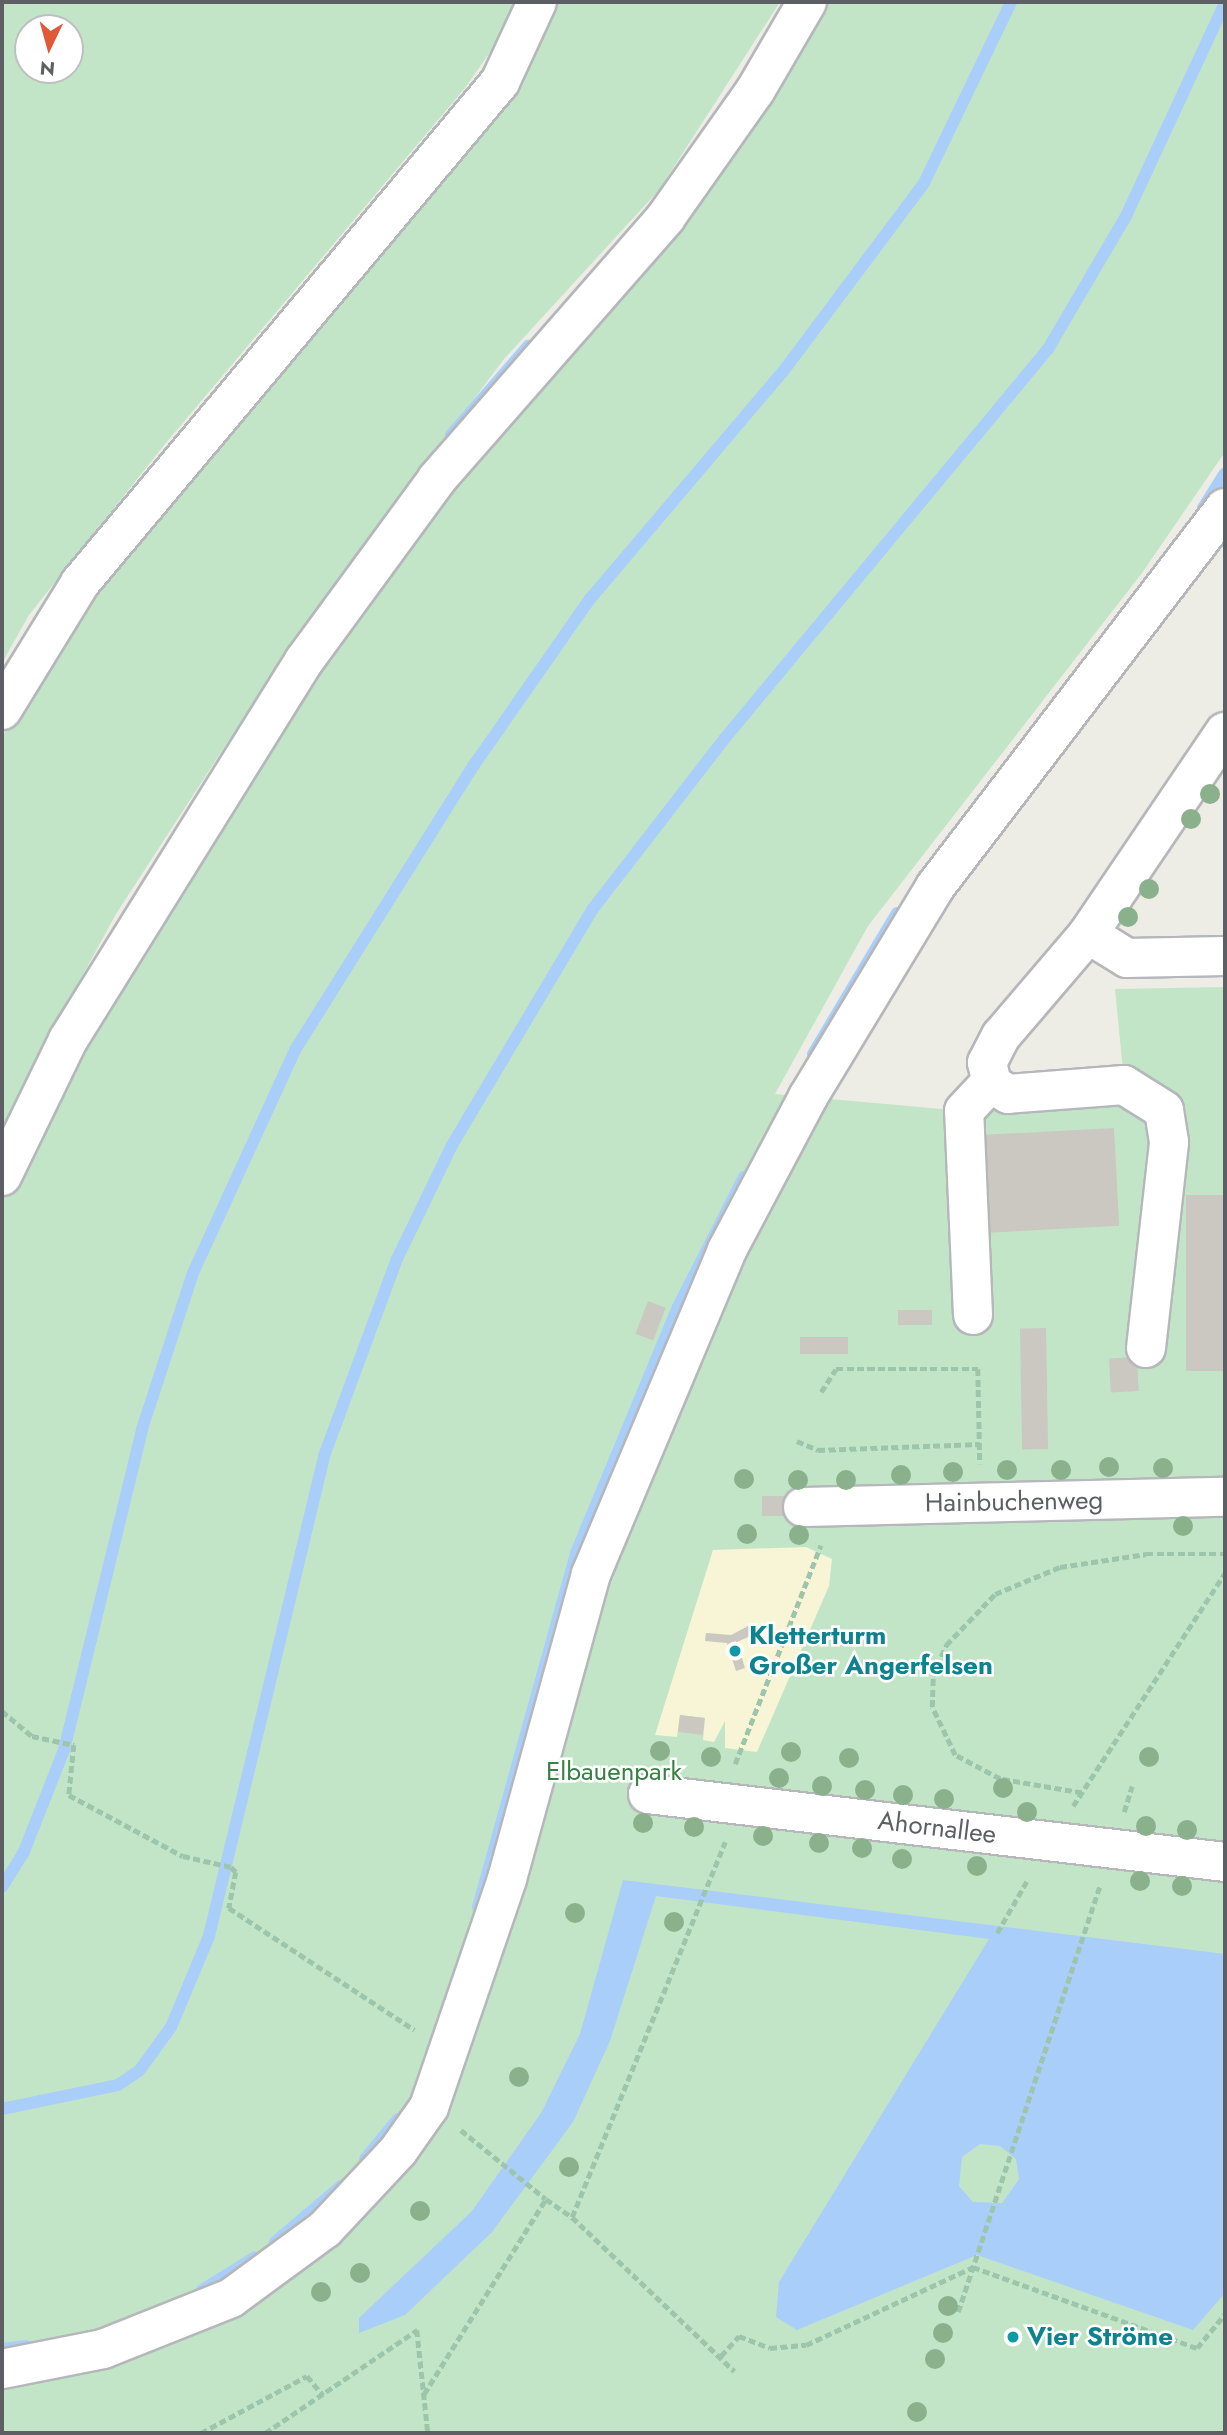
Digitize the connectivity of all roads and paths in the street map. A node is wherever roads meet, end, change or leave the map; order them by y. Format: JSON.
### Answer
{"nodes":[{"id":1,"x":537,"y":2,"type":"edge"},
{"id":2,"x":807,"y":2,"type":"edge"},
{"id":3,"x":1225,"y":508,"type":"edge"},
{"id":4,"x":2,"y":710,"type":"edge"},
{"id":5,"x":1225,"y":732,"type":"edge"},
{"id":6,"x":1088,"y":934,"type":"junction"},
{"id":7,"x":1225,"y":956,"type":"edge"},
{"id":8,"x":990,"y":1082,"type":"junction"},
{"id":9,"x":2,"y":1176,"type":"edge"},
{"id":10,"x":973,"y":1315,"type":"dead end"},
{"id":11,"x":1146,"y":1348,"type":"dead end"},
{"id":12,"x":821,"y":1392,"type":"dead end"},
{"id":13,"x":797,"y":1441,"type":"dead end"},
{"id":14,"x":980,"y":1444,"type":"junction"},
{"id":15,"x":1225,"y":1497,"type":"edge"},
{"id":16,"x":980,"y":1503,"type":"junction"},
{"id":17,"x":819,"y":1507,"type":"joint"},
{"id":18,"x":1225,"y":1554,"type":"edge"},
{"id":19,"x":1225,"y":1573,"type":"edge"},
{"id":20,"x":2,"y":1711,"type":"edge"},
{"id":21,"x":1082,"y":1793,"type":"junction"},
{"id":22,"x":648,"y":1794,"type":"dead end"},
{"id":23,"x":731,"y":1804,"type":"junction"},
{"id":24,"x":1051,"y":1841,"type":"junction"},
{"id":25,"x":1225,"y":1862,"type":"edge"},
{"id":26,"x":708,"y":1883,"type":"dead end"},
{"id":27,"x":1020,"y":1893,"type":"dead end"},
{"id":28,"x":1087,"y":1923,"type":"dead end"},
{"id":29,"x":997,"y":1933,"type":"dead end"},
{"id":30,"x":407,"y":2027,"type":"dead end"},
{"id":31,"x":476,"y":2140,"type":"dead end"},
{"id":32,"x":546,"y":2199,"type":"junction"},
{"id":33,"x":572,"y":2217,"type":"junction"},
{"id":34,"x":973,"y":2267,"type":"junction"},
{"id":35,"x":958,"y":2312,"type":"dead end"},
{"id":36,"x":1225,"y":2314,"type":"edge"},
{"id":37,"x":721,"y":2357,"type":"junction"},
{"id":38,"x":2,"y":2369,"type":"edge"},
{"id":39,"x":734,"y":2371,"type":"dead end"},
{"id":40,"x":424,"y":2394,"type":"junction"},
{"id":41,"x":323,"y":2395,"type":"junction"},
{"id":42,"x":201,"y":2433,"type":"edge"},
{"id":43,"x":265,"y":2433,"type":"edge"},
{"id":44,"x":428,"y":2433,"type":"edge"}],
"edges":[{"from":1,"to":4,"type":"street"},
{"from":2,"to":9,"type":"street"},
{"from":3,"to":38,"type":"street"},
{"from":5,"to":6,"type":"street"},
{"from":6,"to":7,"type":"street"},
{"from":6,"to":8,"type":"street"},
{"from":8,"to":10,"type":"street"},
{"from":8,"to":11,"type":"street"},
{"from":12,"to":14,"type":"path"},
{"from":13,"to":14,"type":"path"},
{"from":14,"to":16,"type":"path"},
{"from":15,"to":16,"type":"street","name":"Hainbuchenweg"},
{"from":16,"to":17,"type":"street","name":"Hainbuchenweg"},
{"from":17,"to":23,"type":"path"},
{"from":18,"to":21,"type":"path"},
{"from":19,"to":21,"type":"path"},
{"from":20,"to":30,"type":"path"},
{"from":21,"to":24,"type":"path"},
{"from":22,"to":23,"type":"street","name":"Ahornallee"},
{"from":23,"to":24,"type":"street","name":"Ahornallee"},
{"from":24,"to":25,"type":"street","name":"Ahornallee"},
{"from":26,"to":33,"type":"path"},
{"from":27,"to":29,"type":"path"},
{"from":28,"to":34,"type":"path"},
{"from":31,"to":32,"type":"path"},
{"from":32,"to":33,"type":"path"},
{"from":32,"to":40,"type":"path"},
{"from":33,"to":37,"type":"path"},
{"from":34,"to":35,"type":"path"},
{"from":34,"to":36,"type":"path"},
{"from":34,"to":37,"type":"path"},
{"from":37,"to":39,"type":"path"},
{"from":40,"to":41,"type":"path"},
{"from":40,"to":44,"type":"path"},
{"from":41,"to":42,"type":"path"},
{"from":41,"to":43,"type":"path"}]}
